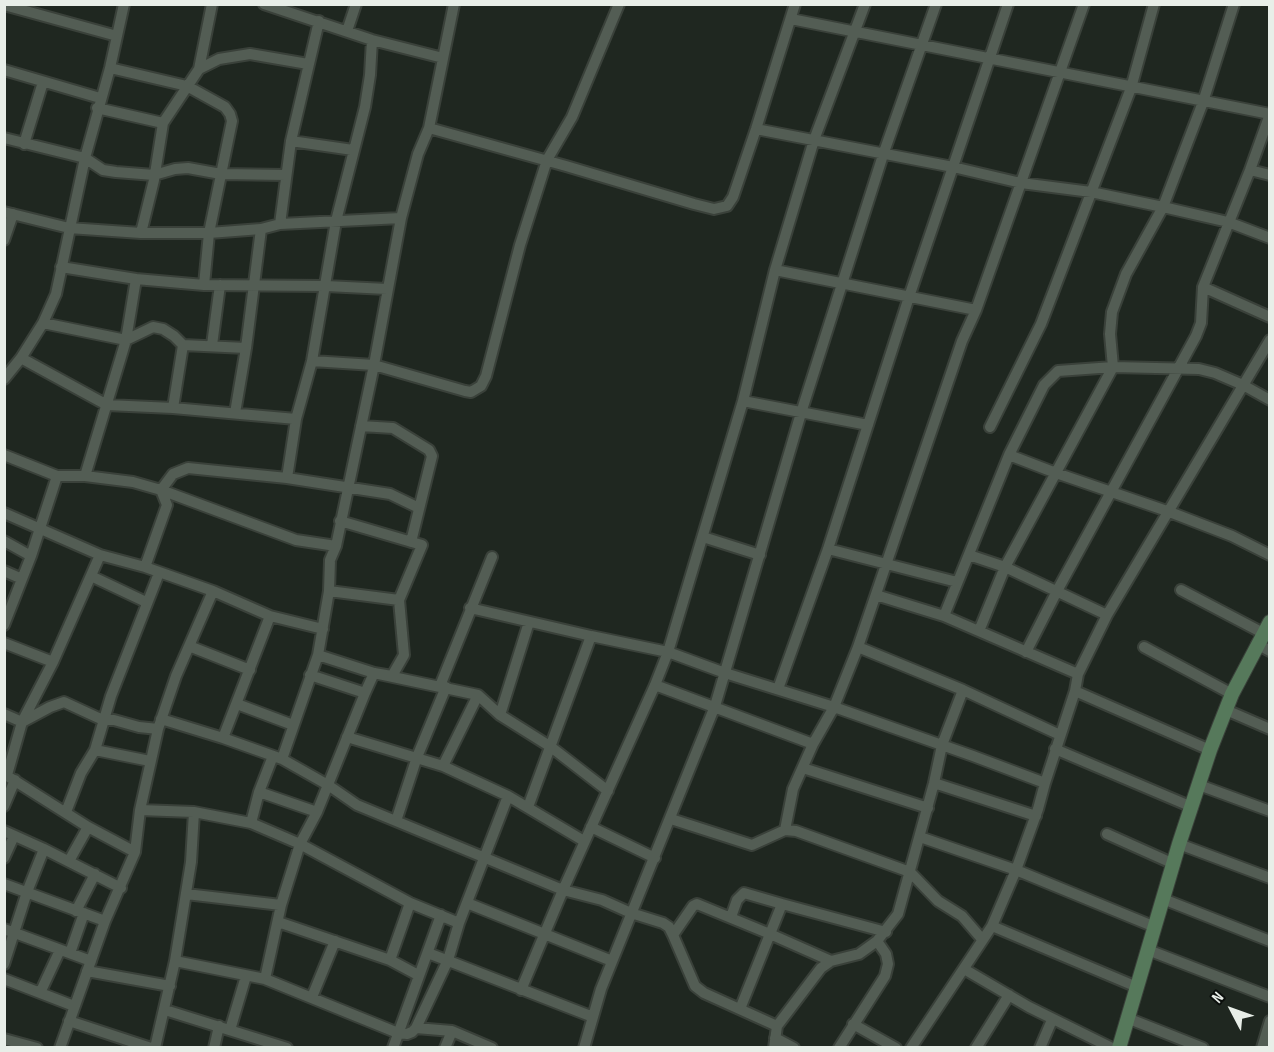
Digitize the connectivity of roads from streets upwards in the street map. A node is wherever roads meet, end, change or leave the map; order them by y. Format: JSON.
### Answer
{"nodes":[{"id":1,"x":4,"y":4,"type":"edge"},
{"id":2,"x":124,"y":4,"type":"edge"},
{"id":3,"x":212,"y":4,"type":"edge"},
{"id":4,"x":264,"y":4,"type":"edge"},
{"id":5,"x":356,"y":4,"type":"edge"},
{"id":6,"x":454,"y":4,"type":"edge"},
{"id":7,"x":619,"y":4,"type":"edge"},
{"id":8,"x":795,"y":4,"type":"edge"},
{"id":9,"x":865,"y":4,"type":"edge"},
{"id":10,"x":936,"y":4,"type":"edge"},
{"id":11,"x":1008,"y":4,"type":"edge"},
{"id":12,"x":1084,"y":4,"type":"edge"},
{"id":13,"x":1154,"y":4,"type":"edge"},
{"id":14,"x":1234,"y":4,"type":"edge"},
{"id":15,"x":791,"y":19,"type":"junction"},
{"id":16,"x":319,"y":21,"type":"junction"},
{"id":17,"x":347,"y":31,"type":"junction"},
{"id":18,"x":855,"y":32,"type":"junction"},
{"id":19,"x":117,"y":36,"type":"junction"},
{"id":20,"x":372,"y":40,"type":"junction"},
{"id":21,"x":922,"y":45,"type":"junction"},
{"id":22,"x":443,"y":58,"type":"junction"},
{"id":23,"x":990,"y":59,"type":"junction"},
{"id":24,"x":308,"y":64,"type":"junction"},
{"id":25,"x":110,"y":68,"type":"junction"},
{"id":26,"x":199,"y":69,"type":"junction"},
{"id":27,"x":4,"y":70,"type":"edge"},
{"id":28,"x":1061,"y":73,"type":"junction"},
{"id":29,"x":43,"y":82,"type":"junction"},
{"id":30,"x":187,"y":86,"type":"junction"},
{"id":31,"x":1131,"y":88,"type":"junction"},
{"id":32,"x":1203,"y":102,"type":"junction"},
{"id":33,"x":99,"y":103,"type":"junction"},
{"id":34,"x":1269,"y":114,"type":"edge"},
{"id":35,"x":163,"y":123,"type":"junction"},
{"id":36,"x":429,"y":128,"type":"junction"},
{"id":37,"x":756,"y":129,"type":"junction"},
{"id":38,"x":4,"y":138,"type":"edge"},
{"id":39,"x":814,"y":140,"type":"junction"},
{"id":40,"x":291,"y":141,"type":"junction"},
{"id":41,"x":24,"y":144,"type":"junction"},
{"id":42,"x":353,"y":150,"type":"junction"},
{"id":43,"x":883,"y":155,"type":"junction"},
{"id":44,"x":85,"y":158,"type":"junction"},
{"id":45,"x":547,"y":160,"type":"junction"},
{"id":46,"x":954,"y":167,"type":"junction"},
{"id":47,"x":1250,"y":170,"type":"junction"},
{"id":48,"x":221,"y":174,"type":"junction"},
{"id":49,"x":154,"y":175,"type":"junction"},
{"id":50,"x":286,"y":175,"type":"junction"},
{"id":51,"x":1269,"y":175,"type":"edge"},
{"id":52,"x":1021,"y":183,"type":"junction"},
{"id":53,"x":1091,"y":192,"type":"junction"},
{"id":54,"x":1163,"y":207,"type":"junction"},
{"id":55,"x":9,"y":213,"type":"edge"},
{"id":56,"x":401,"y":218,"type":"junction"},
{"id":57,"x":336,"y":221,"type":"junction"},
{"id":58,"x":1228,"y":222,"type":"junction"},
{"id":59,"x":280,"y":224,"type":"junction"},
{"id":60,"x":69,"y":228,"type":"junction"},
{"id":61,"x":261,"y":229,"type":"junction"},
{"id":62,"x":141,"y":233,"type":"junction"},
{"id":63,"x":210,"y":233,"type":"junction"},
{"id":64,"x":1269,"y":238,"type":"edge"},
{"id":65,"x":4,"y":240,"type":"edge"},
{"id":66,"x":61,"y":267,"type":"junction"},
{"id":67,"x":775,"y":270,"type":"junction"},
{"id":68,"x":136,"y":279,"type":"junction"},
{"id":69,"x":842,"y":284,"type":"junction"},
{"id":70,"x":204,"y":285,"type":"junction"},
{"id":71,"x":220,"y":285,"type":"junction"},
{"id":72,"x":254,"y":285,"type":"junction"},
{"id":73,"x":326,"y":286,"type":"junction"},
{"id":74,"x":1203,"y":287,"type":"junction"},
{"id":75,"x":387,"y":289,"type":"junction"},
{"id":76,"x":909,"y":297,"type":"junction"},
{"id":77,"x":976,"y":310,"type":"junction"},
{"id":78,"x":1269,"y":317,"type":"edge"},
{"id":79,"x":43,"y":323,"type":"junction"},
{"id":80,"x":126,"y":340,"type":"junction"},
{"id":81,"x":1269,"y":340,"type":"edge"},
{"id":82,"x":183,"y":345,"type":"junction"},
{"id":83,"x":212,"y":345,"type":"junction"},
{"id":84,"x":246,"y":348,"type":"junction"},
{"id":85,"x":21,"y":358,"type":"junction"},
{"id":86,"x":312,"y":361,"type":"junction"},
{"id":87,"x":374,"y":365,"type":"junction"},
{"id":88,"x":1113,"y":367,"type":"junction"},
{"id":89,"x":1178,"y":367,"type":"junction"},
{"id":90,"x":4,"y":379,"type":"edge"},
{"id":91,"x":1243,"y":385,"type":"junction"},
{"id":92,"x":1269,"y":400,"type":"edge"},
{"id":93,"x":743,"y":401,"type":"junction"},
{"id":94,"x":107,"y":405,"type":"junction"},
{"id":95,"x":173,"y":408,"type":"junction"},
{"id":96,"x":235,"y":413,"type":"junction"},
{"id":97,"x":801,"y":413,"type":"junction"},
{"id":98,"x":296,"y":419,"type":"junction"},
{"id":99,"x":868,"y":425,"type":"junction"},
{"id":100,"x":361,"y":426,"type":"junction"},
{"id":101,"x":990,"y":427,"type":"dead end"},
{"id":102,"x":4,"y":455,"type":"edge"},
{"id":103,"x":1010,"y":455,"type":"junction"},
{"id":104,"x":1056,"y":474,"type":"junction"},
{"id":105,"x":57,"y":476,"type":"junction"},
{"id":106,"x":85,"y":476,"type":"junction"},
{"id":107,"x":287,"y":478,"type":"junction"},
{"id":108,"x":347,"y":487,"type":"junction"},
{"id":109,"x":162,"y":490,"type":"junction"},
{"id":110,"x":1111,"y":492,"type":"junction"},
{"id":111,"x":419,"y":508,"type":"junction"},
{"id":112,"x":1167,"y":511,"type":"junction"},
{"id":113,"x":4,"y":513,"type":"edge"},
{"id":114,"x":340,"y":521,"type":"junction"},
{"id":115,"x":40,"y":529,"type":"junction"},
{"id":116,"x":703,"y":537,"type":"junction"},
{"id":117,"x":4,"y":541,"type":"edge"},
{"id":118,"x":411,"y":542,"type":"junction"},
{"id":119,"x":336,"y":546,"type":"junction"},
{"id":120,"x":828,"y":549,"type":"junction"},
{"id":121,"x":100,"y":555,"type":"junction"},
{"id":122,"x":760,"y":555,"type":"junction"},
{"id":123,"x":969,"y":555,"type":"junction"},
{"id":124,"x":1269,"y":555,"type":"edge"},
{"id":125,"x":31,"y":556,"type":"junction"},
{"id":126,"x":492,"y":557,"type":"dead end"},
{"id":127,"x":888,"y":563,"type":"junction"},
{"id":128,"x":145,"y":567,"type":"junction"},
{"id":129,"x":1005,"y":567,"type":"junction"},
{"id":130,"x":4,"y":571,"type":"edge"},
{"id":131,"x":159,"y":573,"type":"junction"},
{"id":132,"x":92,"y":576,"type":"junction"},
{"id":133,"x":22,"y":579,"type":"junction"},
{"id":134,"x":957,"y":582,"type":"junction"},
{"id":135,"x":1181,"y":590,"type":"dead end"},
{"id":136,"x":213,"y":591,"type":"junction"},
{"id":137,"x":329,"y":591,"type":"junction"},
{"id":138,"x":1057,"y":591,"type":"junction"},
{"id":139,"x":876,"y":595,"type":"junction"},
{"id":140,"x":399,"y":600,"type":"junction"},
{"id":141,"x":146,"y":602,"type":"junction"},
{"id":142,"x":470,"y":608,"type":"junction"},
{"id":143,"x":7,"y":610,"type":"edge"},
{"id":144,"x":1107,"y":615,"type":"junction"},
{"id":145,"x":270,"y":616,"type":"junction"},
{"id":146,"x":944,"y":616,"type":"junction"},
{"id":147,"x":530,"y":622,"type":"junction"},
{"id":148,"x":4,"y":625,"type":"edge"},
{"id":149,"x":323,"y":628,"type":"junction"},
{"id":150,"x":979,"y":631,"type":"junction"},
{"id":151,"x":591,"y":636,"type":"junction"},
{"id":152,"x":1265,"y":637,"type":"edge"},
{"id":153,"x":4,"y":643,"type":"edge"},
{"id":154,"x":189,"y":646,"type":"junction"},
{"id":155,"x":858,"y":647,"type":"junction"},
{"id":156,"x":1144,"y":647,"type":"dead end"},
{"id":157,"x":668,"y":652,"type":"junction"},
{"id":158,"x":1026,"y":652,"type":"junction"},
{"id":159,"x":318,"y":655,"type":"junction"},
{"id":160,"x":53,"y":662,"type":"junction"},
{"id":161,"x":250,"y":670,"type":"junction"},
{"id":162,"x":374,"y":673,"type":"junction"},
{"id":163,"x":725,"y":673,"type":"junction"},
{"id":164,"x":1078,"y":674,"type":"junction"},
{"id":165,"x":310,"y":675,"type":"junction"},
{"id":166,"x":655,"y":685,"type":"junction"},
{"id":167,"x":443,"y":687,"type":"junction"},
{"id":168,"x":778,"y":689,"type":"junction"},
{"id":169,"x":963,"y":690,"type":"junction"},
{"id":170,"x":1075,"y":691,"type":"junction"},
{"id":171,"x":365,"y":693,"type":"junction"},
{"id":172,"x":1232,"y":694,"type":"junction"},
{"id":173,"x":478,"y":695,"type":"junction"},
{"id":174,"x":237,"y":704,"type":"junction"},
{"id":175,"x":715,"y":706,"type":"junction"},
{"id":176,"x":834,"y":707,"type":"junction"},
{"id":177,"x":1226,"y":710,"type":"junction"},
{"id":178,"x":4,"y":714,"type":"edge"},
{"id":179,"x":500,"y":716,"type":"junction"},
{"id":180,"x":103,"y":720,"type":"junction"},
{"id":181,"x":22,"y":722,"type":"junction"},
{"id":182,"x":160,"y":724,"type":"junction"},
{"id":183,"x":293,"y":725,"type":"junction"},
{"id":184,"x":1269,"y":729,"type":"edge"},
{"id":185,"x":1060,"y":735,"type":"junction"},
{"id":186,"x":347,"y":737,"type":"junction"},
{"id":187,"x":223,"y":738,"type":"junction"},
{"id":188,"x":813,"y":744,"type":"junction"},
{"id":189,"x":942,"y":745,"type":"junction"},
{"id":190,"x":551,"y":747,"type":"junction"},
{"id":191,"x":1055,"y":749,"type":"junction"},
{"id":192,"x":95,"y":750,"type":"junction"},
{"id":193,"x":1210,"y":750,"type":"junction"},
{"id":194,"x":417,"y":757,"type":"junction"},
{"id":195,"x":278,"y":758,"type":"junction"},
{"id":196,"x":150,"y":761,"type":"junction"},
{"id":197,"x":443,"y":766,"type":"junction"},
{"id":198,"x":803,"y":768,"type":"junction"},
{"id":199,"x":9,"y":776,"type":"edge"},
{"id":200,"x":934,"y":783,"type":"junction"},
{"id":201,"x":1045,"y":783,"type":"junction"},
{"id":202,"x":328,"y":784,"type":"junction"},
{"id":203,"x":1199,"y":785,"type":"junction"},
{"id":204,"x":608,"y":791,"type":"junction"},
{"id":205,"x":259,"y":792,"type":"junction"},
{"id":206,"x":508,"y":795,"type":"junction"},
{"id":207,"x":4,"y":806,"type":"edge"},
{"id":208,"x":528,"y":807,"type":"junction"},
{"id":209,"x":1192,"y":807,"type":"junction"},
{"id":210,"x":928,"y":808,"type":"junction"},
{"id":211,"x":140,"y":810,"type":"junction"},
{"id":212,"x":1269,"y":811,"type":"edge"},
{"id":213,"x":66,"y":812,"type":"junction"},
{"id":214,"x":194,"y":812,"type":"junction"},
{"id":215,"x":317,"y":812,"type":"junction"},
{"id":216,"x":1036,"y":816,"type":"junction"},
{"id":217,"x":671,"y":819,"type":"junction"},
{"id":218,"x":396,"y":821,"type":"junction"},
{"id":219,"x":251,"y":824,"type":"junction"},
{"id":220,"x":591,"y":826,"type":"junction"},
{"id":221,"x":88,"y":827,"type":"junction"},
{"id":222,"x":785,"y":830,"type":"junction"},
{"id":223,"x":9,"y":834,"type":"edge"},
{"id":224,"x":1107,"y":834,"type":"dead end"},
{"id":225,"x":920,"y":837,"type":"junction"},
{"id":226,"x":584,"y":841,"type":"junction"},
{"id":227,"x":300,"y":844,"type":"junction"},
{"id":228,"x":1179,"y":844,"type":"junction"},
{"id":229,"x":44,"y":849,"type":"junction"},
{"id":230,"x":135,"y":852,"type":"junction"},
{"id":231,"x":485,"y":857,"type":"junction"},
{"id":232,"x":4,"y":858,"type":"edge"},
{"id":233,"x":655,"y":858,"type":"junction"},
{"id":234,"x":69,"y":861,"type":"junction"},
{"id":235,"x":1174,"y":864,"type":"junction"},
{"id":236,"x":1016,"y":870,"type":"junction"},
{"id":237,"x":910,"y":872,"type":"junction"},
{"id":238,"x":95,"y":874,"type":"junction"},
{"id":239,"x":1269,"y":878,"type":"edge"},
{"id":240,"x":4,"y":884,"type":"edge"},
{"id":241,"x":121,"y":888,"type":"junction"},
{"id":242,"x":563,"y":890,"type":"junction"},
{"id":243,"x":27,"y":892,"type":"junction"},
{"id":244,"x":186,"y":894,"type":"junction"},
{"id":245,"x":1163,"y":899,"type":"junction"},
{"id":246,"x":410,"y":903,"type":"junction"},
{"id":247,"x":467,"y":903,"type":"junction"},
{"id":248,"x":782,"y":904,"type":"junction"},
{"id":249,"x":281,"y":905,"type":"junction"},
{"id":250,"x":80,"y":912,"type":"junction"},
{"id":251,"x":632,"y":913,"type":"junction"},
{"id":252,"x":441,"y":915,"type":"junction"},
{"id":253,"x":731,"y":917,"type":"junction"},
{"id":254,"x":105,"y":921,"type":"junction"},
{"id":255,"x":278,"y":922,"type":"junction"},
{"id":256,"x":459,"y":923,"type":"junction"},
{"id":257,"x":992,"y":926,"type":"junction"},
{"id":258,"x":1155,"y":927,"type":"junction"},
{"id":259,"x":10,"y":931,"type":"edge"},
{"id":260,"x":886,"y":932,"type":"junction"},
{"id":261,"x":544,"y":934,"type":"junction"},
{"id":262,"x":770,"y":934,"type":"junction"},
{"id":263,"x":673,"y":935,"type":"junction"},
{"id":264,"x":981,"y":938,"type":"junction"},
{"id":265,"x":335,"y":941,"type":"junction"},
{"id":266,"x":877,"y":941,"type":"junction"},
{"id":267,"x":1269,"y":941,"type":"edge"},
{"id":268,"x":1148,"y":950,"type":"junction"},
{"id":269,"x":65,"y":952,"type":"junction"},
{"id":270,"x":428,"y":953,"type":"junction"},
{"id":271,"x":390,"y":960,"type":"junction"},
{"id":272,"x":448,"y":960,"type":"junction"},
{"id":273,"x":175,"y":961,"type":"junction"},
{"id":274,"x":612,"y":961,"type":"junction"},
{"id":275,"x":831,"y":961,"type":"junction"},
{"id":276,"x":4,"y":964,"type":"edge"},
{"id":277,"x":89,"y":966,"type":"junction"},
{"id":278,"x":964,"y":969,"type":"junction"},
{"id":279,"x":246,"y":975,"type":"junction"},
{"id":280,"x":418,"y":975,"type":"junction"},
{"id":281,"x":4,"y":979,"type":"edge"},
{"id":282,"x":265,"y":979,"type":"junction"},
{"id":283,"x":170,"y":986,"type":"junction"},
{"id":284,"x":1137,"y":987,"type":"junction"},
{"id":285,"x":521,"y":990,"type":"junction"},
{"id":286,"x":40,"y":993,"type":"junction"},
{"id":287,"x":1009,"y":995,"type":"junction"},
{"id":288,"x":312,"y":997,"type":"junction"},
{"id":289,"x":1269,"y":997,"type":"edge"},
{"id":290,"x":74,"y":1006,"type":"junction"},
{"id":291,"x":165,"y":1010,"type":"junction"},
{"id":292,"x":740,"y":1010,"type":"junction"},
{"id":293,"x":593,"y":1017,"type":"junction"},
{"id":294,"x":1127,"y":1018,"type":"junction"},
{"id":295,"x":1052,"y":1020,"type":"junction"},
{"id":296,"x":69,"y":1021,"type":"junction"},
{"id":297,"x":1269,"y":1021,"type":"edge"},
{"id":298,"x":853,"y":1024,"type":"junction"},
{"id":299,"x":777,"y":1026,"type":"junction"},
{"id":300,"x":225,"y":1028,"type":"junction"},
{"id":301,"x":416,"y":1028,"type":"junction"},
{"id":302,"x":452,"y":1031,"type":"junction"},
{"id":303,"x":398,"y":1033,"type":"junction"},
{"id":304,"x":4,"y":1039,"type":"edge"},
{"id":305,"x":259,"y":1043,"type":"edge"},
{"id":306,"x":775,"y":1043,"type":"edge"},
{"id":307,"x":32,"y":1047,"type":"edge"},
{"id":308,"x":60,"y":1047,"type":"edge"},
{"id":309,"x":147,"y":1047,"type":"edge"},
{"id":310,"x":214,"y":1047,"type":"edge"},
{"id":311,"x":287,"y":1047,"type":"edge"},
{"id":312,"x":393,"y":1047,"type":"edge"},
{"id":313,"x":445,"y":1047,"type":"edge"},
{"id":314,"x":492,"y":1047,"type":"edge"},
{"id":315,"x":584,"y":1047,"type":"edge"},
{"id":316,"x":794,"y":1047,"type":"edge"},
{"id":317,"x":839,"y":1047,"type":"edge"},
{"id":318,"x":896,"y":1047,"type":"edge"},
{"id":319,"x":911,"y":1047,"type":"edge"},
{"id":320,"x":976,"y":1047,"type":"edge"},
{"id":321,"x":1040,"y":1047,"type":"edge"},
{"id":322,"x":1112,"y":1047,"type":"edge"},
{"id":323,"x":1119,"y":1047,"type":"edge"},
{"id":324,"x":1203,"y":1047,"type":"edge"},
{"id":325,"x":1262,"y":1047,"type":"edge"}],
"edges":[{"from":1,"to":19,"type":"street"},
{"from":2,"to":19,"type":"street"},
{"from":3,"to":26,"type":"street"},
{"from":4,"to":16,"type":"street"},
{"from":5,"to":17,"type":"street"},
{"from":6,"to":22,"type":"street"},
{"from":7,"to":45,"type":"street"},
{"from":8,"to":15,"type":"street"},
{"from":9,"to":18,"type":"street"},
{"from":10,"to":21,"type":"street"},
{"from":11,"to":23,"type":"street"},
{"from":12,"to":28,"type":"street"},
{"from":13,"to":31,"type":"street"},
{"from":14,"to":32,"type":"street"},
{"from":15,"to":18,"type":"street"},
{"from":15,"to":37,"type":"street"},
{"from":16,"to":17,"type":"street"},
{"from":16,"to":24,"type":"street"},
{"from":17,"to":20,"type":"street"},
{"from":18,"to":21,"type":"street"},
{"from":18,"to":39,"type":"street"},
{"from":19,"to":25,"type":"street"},
{"from":20,"to":22,"type":"street"},
{"from":20,"to":42,"type":"street"},
{"from":21,"to":23,"type":"street"},
{"from":21,"to":43,"type":"street"},
{"from":22,"to":36,"type":"street"},
{"from":23,"to":28,"type":"street"},
{"from":23,"to":46,"type":"street"},
{"from":24,"to":26,"type":"street"},
{"from":24,"to":40,"type":"street"},
{"from":25,"to":30,"type":"street"},
{"from":25,"to":33,"type":"street"},
{"from":26,"to":30,"type":"street"},
{"from":27,"to":29,"type":"street"},
{"from":28,"to":31,"type":"street"},
{"from":28,"to":52,"type":"street"},
{"from":29,"to":33,"type":"street"},
{"from":29,"to":41,"type":"street"},
{"from":30,"to":35,"type":"street"},
{"from":30,"to":48,"type":"street"},
{"from":31,"to":32,"type":"street"},
{"from":31,"to":53,"type":"street"},
{"from":32,"to":34,"type":"street"},
{"from":32,"to":54,"type":"street"},
{"from":33,"to":35,"type":"street"},
{"from":33,"to":44,"type":"street"},
{"from":34,"to":47,"type":"street"},
{"from":35,"to":49,"type":"street"},
{"from":36,"to":45,"type":"street"},
{"from":36,"to":56,"type":"street"},
{"from":37,"to":39,"type":"street"},
{"from":37,"to":45,"type":"street"},
{"from":38,"to":41,"type":"street"},
{"from":39,"to":43,"type":"street"},
{"from":39,"to":67,"type":"street"},
{"from":40,"to":42,"type":"street"},
{"from":40,"to":50,"type":"street"},
{"from":41,"to":44,"type":"street"},
{"from":42,"to":57,"type":"street"},
{"from":43,"to":46,"type":"street"},
{"from":43,"to":69,"type":"street"},
{"from":44,"to":49,"type":"street"},
{"from":44,"to":60,"type":"street"},
{"from":45,"to":87,"type":"street"},
{"from":46,"to":52,"type":"street"},
{"from":46,"to":76,"type":"street"},
{"from":47,"to":51,"type":"street"},
{"from":47,"to":58,"type":"street"},
{"from":48,"to":49,"type":"street"},
{"from":48,"to":50,"type":"street"},
{"from":48,"to":63,"type":"street"},
{"from":49,"to":62,"type":"street"},
{"from":50,"to":59,"type":"street"},
{"from":52,"to":53,"type":"street"},
{"from":52,"to":77,"type":"street"},
{"from":53,"to":54,"type":"street"},
{"from":53,"to":101,"type":"street"},
{"from":54,"to":58,"type":"street"},
{"from":54,"to":88,"type":"street"},
{"from":55,"to":60,"type":"street"},
{"from":55,"to":65,"type":"street"},
{"from":56,"to":57,"type":"street"},
{"from":56,"to":75,"type":"street"},
{"from":57,"to":59,"type":"street"},
{"from":57,"to":73,"type":"street"},
{"from":58,"to":64,"type":"street"},
{"from":58,"to":74,"type":"street"},
{"from":59,"to":61,"type":"street"},
{"from":60,"to":62,"type":"street"},
{"from":60,"to":66,"type":"street"},
{"from":61,"to":63,"type":"street"},
{"from":61,"to":72,"type":"street"},
{"from":62,"to":63,"type":"street"},
{"from":63,"to":70,"type":"street"},
{"from":66,"to":68,"type":"street"},
{"from":66,"to":79,"type":"street"},
{"from":67,"to":69,"type":"street"},
{"from":67,"to":93,"type":"street"},
{"from":68,"to":70,"type":"street"},
{"from":68,"to":80,"type":"street"},
{"from":69,"to":76,"type":"street"},
{"from":69,"to":97,"type":"street"},
{"from":70,"to":71,"type":"street"},
{"from":71,"to":72,"type":"street"},
{"from":71,"to":83,"type":"street"},
{"from":72,"to":73,"type":"street"},
{"from":72,"to":84,"type":"street"},
{"from":73,"to":75,"type":"street"},
{"from":73,"to":86,"type":"street"},
{"from":74,"to":78,"type":"street"},
{"from":74,"to":89,"type":"street"},
{"from":75,"to":87,"type":"street"},
{"from":76,"to":77,"type":"street"},
{"from":76,"to":99,"type":"street"},
{"from":77,"to":127,"type":"street"},
{"from":79,"to":80,"type":"street"},
{"from":79,"to":85,"type":"street"},
{"from":80,"to":82,"type":"street"},
{"from":80,"to":94,"type":"street"},
{"from":81,"to":91,"type":"street"},
{"from":82,"to":83,"type":"street"},
{"from":82,"to":95,"type":"street"},
{"from":83,"to":84,"type":"street"},
{"from":84,"to":96,"type":"street"},
{"from":85,"to":90,"type":"street"},
{"from":85,"to":94,"type":"street"},
{"from":86,"to":87,"type":"street"},
{"from":86,"to":98,"type":"street"},
{"from":87,"to":100,"type":"street"},
{"from":88,"to":89,"type":"street"},
{"from":88,"to":103,"type":"street"},
{"from":88,"to":104,"type":"street"},
{"from":89,"to":91,"type":"street"},
{"from":89,"to":110,"type":"street"},
{"from":91,"to":92,"type":"street"},
{"from":91,"to":112,"type":"street"},
{"from":93,"to":97,"type":"street"},
{"from":93,"to":116,"type":"street"},
{"from":94,"to":95,"type":"street"},
{"from":94,"to":106,"type":"street"},
{"from":95,"to":96,"type":"street"},
{"from":96,"to":98,"type":"street"},
{"from":97,"to":99,"type":"street"},
{"from":97,"to":122,"type":"street"},
{"from":98,"to":107,"type":"street"},
{"from":99,"to":120,"type":"street"},
{"from":100,"to":108,"type":"street"},
{"from":100,"to":111,"type":"street"},
{"from":102,"to":105,"type":"street"},
{"from":103,"to":104,"type":"street"},
{"from":103,"to":123,"type":"street"},
{"from":104,"to":110,"type":"street"},
{"from":104,"to":129,"type":"street"},
{"from":105,"to":106,"type":"street"},
{"from":105,"to":115,"type":"street"},
{"from":106,"to":109,"type":"street"},
{"from":107,"to":108,"type":"street"},
{"from":107,"to":109,"type":"street"},
{"from":108,"to":111,"type":"street"},
{"from":108,"to":114,"type":"street"},
{"from":109,"to":119,"type":"street"},
{"from":109,"to":128,"type":"street"},
{"from":110,"to":112,"type":"street"},
{"from":110,"to":138,"type":"street"},
{"from":111,"to":118,"type":"street"},
{"from":112,"to":124,"type":"street"},
{"from":112,"to":144,"type":"street"},
{"from":113,"to":115,"type":"street"},
{"from":114,"to":118,"type":"street"},
{"from":114,"to":119,"type":"street"},
{"from":115,"to":121,"type":"street"},
{"from":115,"to":125,"type":"street"},
{"from":116,"to":122,"type":"street"},
{"from":116,"to":157,"type":"street"},
{"from":117,"to":125,"type":"street"},
{"from":118,"to":140,"type":"street"},
{"from":119,"to":137,"type":"street"},
{"from":120,"to":127,"type":"street"},
{"from":120,"to":168,"type":"street"},
{"from":121,"to":128,"type":"street"},
{"from":121,"to":132,"type":"street"},
{"from":122,"to":163,"type":"street"},
{"from":123,"to":129,"type":"street"},
{"from":123,"to":134,"type":"street"},
{"from":125,"to":133,"type":"street"},
{"from":126,"to":142,"type":"street"},
{"from":127,"to":134,"type":"street"},
{"from":127,"to":139,"type":"street"},
{"from":128,"to":131,"type":"street"},
{"from":129,"to":138,"type":"street"},
{"from":129,"to":150,"type":"street"},
{"from":130,"to":133,"type":"street"},
{"from":131,"to":136,"type":"street"},
{"from":131,"to":141,"type":"street"},
{"from":132,"to":141,"type":"street"},
{"from":132,"to":160,"type":"street"},
{"from":133,"to":143,"type":"street"},
{"from":134,"to":146,"type":"street"},
{"from":135,"to":152,"type":"street"},
{"from":136,"to":145,"type":"street"},
{"from":136,"to":154,"type":"street"},
{"from":137,"to":140,"type":"street"},
{"from":137,"to":149,"type":"street"},
{"from":138,"to":144,"type":"street"},
{"from":138,"to":158,"type":"street"},
{"from":139,"to":146,"type":"street"},
{"from":139,"to":155,"type":"street"},
{"from":140,"to":162,"type":"street"},
{"from":141,"to":180,"type":"street"},
{"from":142,"to":147,"type":"street"},
{"from":142,"to":167,"type":"street"},
{"from":143,"to":148,"type":"street"},
{"from":144,"to":164,"type":"street"},
{"from":145,"to":149,"type":"street"},
{"from":145,"to":161,"type":"street"},
{"from":146,"to":150,"type":"street"},
{"from":147,"to":151,"type":"street"},
{"from":147,"to":179,"type":"street"},
{"from":149,"to":159,"type":"street"},
{"from":150,"to":158,"type":"street"},
{"from":151,"to":157,"type":"street"},
{"from":151,"to":190,"type":"street"},
{"from":152,"to":172,"type":"street"},
{"from":153,"to":160,"type":"street"},
{"from":154,"to":161,"type":"street"},
{"from":154,"to":182,"type":"street"},
{"from":155,"to":169,"type":"street"},
{"from":155,"to":176,"type":"street"},
{"from":156,"to":172,"type":"street"},
{"from":157,"to":163,"type":"street"},
{"from":157,"to":166,"type":"street"},
{"from":158,"to":164,"type":"street"},
{"from":159,"to":162,"type":"street"},
{"from":159,"to":165,"type":"street"},
{"from":160,"to":181,"type":"street"},
{"from":161,"to":174,"type":"street"},
{"from":162,"to":167,"type":"street"},
{"from":162,"to":171,"type":"street"},
{"from":163,"to":168,"type":"street"},
{"from":163,"to":175,"type":"street"},
{"from":164,"to":170,"type":"street"},
{"from":165,"to":171,"type":"street"},
{"from":165,"to":183,"type":"street"},
{"from":166,"to":175,"type":"street"},
{"from":166,"to":204,"type":"street"},
{"from":167,"to":173,"type":"street"},
{"from":167,"to":194,"type":"street"},
{"from":168,"to":176,"type":"street"},
{"from":169,"to":185,"type":"street"},
{"from":169,"to":189,"type":"street"},
{"from":170,"to":185,"type":"street"},
{"from":170,"to":193,"type":"street"},
{"from":171,"to":186,"type":"street"},
{"from":172,"to":177,"type":"street"},
{"from":173,"to":179,"type":"street"},
{"from":173,"to":197,"type":"street"},
{"from":174,"to":183,"type":"street"},
{"from":174,"to":187,"type":"street"},
{"from":175,"to":188,"type":"street"},
{"from":175,"to":217,"type":"street"},
{"from":176,"to":188,"type":"street"},
{"from":176,"to":189,"type":"street"},
{"from":177,"to":184,"type":"street"},
{"from":177,"to":193,"type":"street"},
{"from":178,"to":181,"type":"street"},
{"from":179,"to":190,"type":"street"},
{"from":180,"to":181,"type":"street"},
{"from":180,"to":182,"type":"street"},
{"from":180,"to":192,"type":"street"},
{"from":181,"to":199,"type":"street"},
{"from":182,"to":187,"type":"street"},
{"from":182,"to":196,"type":"street"},
{"from":183,"to":195,"type":"street"},
{"from":185,"to":191,"type":"street"},
{"from":186,"to":194,"type":"street"},
{"from":186,"to":202,"type":"street"},
{"from":187,"to":195,"type":"street"},
{"from":188,"to":198,"type":"street"},
{"from":189,"to":200,"type":"street"},
{"from":189,"to":201,"type":"street"},
{"from":190,"to":204,"type":"street"},
{"from":190,"to":208,"type":"street"},
{"from":191,"to":201,"type":"street"},
{"from":191,"to":209,"type":"street"},
{"from":192,"to":196,"type":"street"},
{"from":192,"to":213,"type":"street"},
{"from":193,"to":203,"type":"street"},
{"from":194,"to":197,"type":"street"},
{"from":194,"to":218,"type":"street"},
{"from":195,"to":202,"type":"street"},
{"from":195,"to":205,"type":"street"},
{"from":196,"to":211,"type":"street"},
{"from":197,"to":206,"type":"street"},
{"from":198,"to":210,"type":"street"},
{"from":198,"to":222,"type":"street"},
{"from":199,"to":207,"type":"street"},
{"from":199,"to":213,"type":"street"},
{"from":200,"to":210,"type":"street"},
{"from":200,"to":216,"type":"street"},
{"from":201,"to":216,"type":"street"},
{"from":202,"to":215,"type":"street"},
{"from":202,"to":218,"type":"street"},
{"from":203,"to":209,"type":"street"},
{"from":203,"to":212,"type":"street"},
{"from":204,"to":220,"type":"street"},
{"from":205,"to":215,"type":"street"},
{"from":205,"to":219,"type":"street"},
{"from":206,"to":208,"type":"street"},
{"from":206,"to":231,"type":"street"},
{"from":208,"to":226,"type":"street"},
{"from":209,"to":228,"type":"street"},
{"from":210,"to":225,"type":"street"},
{"from":211,"to":214,"type":"street"},
{"from":211,"to":230,"type":"street"},
{"from":213,"to":221,"type":"street"},
{"from":214,"to":219,"type":"street"},
{"from":214,"to":244,"type":"street"},
{"from":215,"to":227,"type":"street"},
{"from":216,"to":236,"type":"street"},
{"from":217,"to":222,"type":"street"},
{"from":217,"to":233,"type":"street"},
{"from":218,"to":231,"type":"street"},
{"from":219,"to":227,"type":"street"},
{"from":220,"to":226,"type":"street"},
{"from":220,"to":233,"type":"street"},
{"from":221,"to":230,"type":"street"},
{"from":221,"to":234,"type":"street"},
{"from":222,"to":237,"type":"street"},
{"from":223,"to":229,"type":"street"},
{"from":223,"to":232,"type":"street"},
{"from":224,"to":235,"type":"street"},
{"from":225,"to":236,"type":"street"},
{"from":225,"to":237,"type":"street"},
{"from":226,"to":242,"type":"street"},
{"from":227,"to":246,"type":"street"},
{"from":227,"to":249,"type":"street"},
{"from":228,"to":235,"type":"street"},
{"from":228,"to":239,"type":"street"},
{"from":229,"to":234,"type":"street"},
{"from":229,"to":243,"type":"street"},
{"from":230,"to":241,"type":"street"},
{"from":231,"to":242,"type":"street"},
{"from":231,"to":247,"type":"street"},
{"from":233,"to":251,"type":"street"},
{"from":234,"to":238,"type":"street"},
{"from":235,"to":245,"type":"street"},
{"from":236,"to":257,"type":"street"},
{"from":236,"to":258,"type":"street"},
{"from":237,"to":260,"type":"street"},
{"from":237,"to":264,"type":"street"},
{"from":238,"to":241,"type":"street"},
{"from":238,"to":250,"type":"street"},
{"from":240,"to":243,"type":"street"},
{"from":241,"to":254,"type":"street"},
{"from":242,"to":251,"type":"street"},
{"from":242,"to":261,"type":"street"},
{"from":243,"to":250,"type":"street"},
{"from":243,"to":259,"type":"street"},
{"from":244,"to":249,"type":"street"},
{"from":244,"to":273,"type":"street"},
{"from":245,"to":258,"type":"street"},
{"from":245,"to":267,"type":"street"},
{"from":246,"to":252,"type":"street"},
{"from":246,"to":271,"type":"street"},
{"from":247,"to":256,"type":"street"},
{"from":247,"to":261,"type":"street"},
{"from":248,"to":253,"type":"street"},
{"from":248,"to":260,"type":"street"},
{"from":248,"to":262,"type":"street"},
{"from":249,"to":255,"type":"street"},
{"from":250,"to":254,"type":"street"},
{"from":250,"to":269,"type":"street"},
{"from":251,"to":263,"type":"street"},
{"from":251,"to":274,"type":"street"},
{"from":252,"to":256,"type":"street"},
{"from":252,"to":270,"type":"street"},
{"from":253,"to":262,"type":"street"},
{"from":253,"to":263,"type":"street"},
{"from":254,"to":277,"type":"street"},
{"from":255,"to":265,"type":"street"},
{"from":255,"to":282,"type":"street"},
{"from":256,"to":272,"type":"street"},
{"from":257,"to":264,"type":"street"},
{"from":257,"to":284,"type":"street"},
{"from":258,"to":268,"type":"street"},
{"from":259,"to":269,"type":"street"},
{"from":259,"to":276,"type":"street"},
{"from":260,"to":266,"type":"street"},
{"from":261,"to":274,"type":"street"},
{"from":261,"to":285,"type":"street"},
{"from":262,"to":275,"type":"street"},
{"from":262,"to":292,"type":"street"},
{"from":263,"to":292,"type":"street"},
{"from":264,"to":278,"type":"street"},
{"from":265,"to":271,"type":"street"},
{"from":265,"to":288,"type":"street"},
{"from":266,"to":275,"type":"street"},
{"from":266,"to":298,"type":"street"},
{"from":268,"to":284,"type":"street"},
{"from":268,"to":289,"type":"street"},
{"from":269,"to":277,"type":"street"},
{"from":269,"to":286,"type":"street"},
{"from":270,"to":272,"type":"street"},
{"from":270,"to":280,"type":"street"},
{"from":271,"to":280,"type":"street"},
{"from":272,"to":285,"type":"street"},
{"from":272,"to":301,"type":"street"},
{"from":273,"to":279,"type":"street"},
{"from":273,"to":283,"type":"street"},
{"from":274,"to":293,"type":"street"},
{"from":275,"to":299,"type":"street"},
{"from":277,"to":283,"type":"street"},
{"from":277,"to":290,"type":"street"},
{"from":278,"to":287,"type":"street"},
{"from":278,"to":319,"type":"street"},
{"from":279,"to":282,"type":"street"},
{"from":279,"to":300,"type":"street"},
{"from":280,"to":303,"type":"street"},
{"from":281,"to":286,"type":"street"},
{"from":282,"to":288,"type":"street"},
{"from":283,"to":291,"type":"street"},
{"from":284,"to":294,"type":"street"},
{"from":285,"to":293,"type":"street"},
{"from":286,"to":290,"type":"street"},
{"from":287,"to":295,"type":"street"},
{"from":287,"to":320,"type":"street"},
{"from":288,"to":303,"type":"street"},
{"from":290,"to":296,"type":"street"},
{"from":291,"to":300,"type":"street"},
{"from":291,"to":309,"type":"street"},
{"from":292,"to":299,"type":"street"},
{"from":293,"to":315,"type":"street"},
{"from":294,"to":323,"type":"street"},
{"from":294,"to":324,"type":"street"},
{"from":295,"to":321,"type":"street"},
{"from":295,"to":322,"type":"street"},
{"from":296,"to":308,"type":"street"},
{"from":296,"to":309,"type":"street"},
{"from":297,"to":325,"type":"street"},
{"from":298,"to":317,"type":"street"},
{"from":298,"to":318,"type":"street"},
{"from":299,"to":306,"type":"street"},
{"from":300,"to":305,"type":"street"},
{"from":300,"to":310,"type":"street"},
{"from":301,"to":302,"type":"street"},
{"from":301,"to":303,"type":"street"},
{"from":302,"to":313,"type":"street"},
{"from":302,"to":314,"type":"street"},
{"from":303,"to":312,"type":"street"},
{"from":304,"to":307,"type":"street"},
{"from":305,"to":311,"type":"street"},
{"from":306,"to":316,"type":"street"}]}
